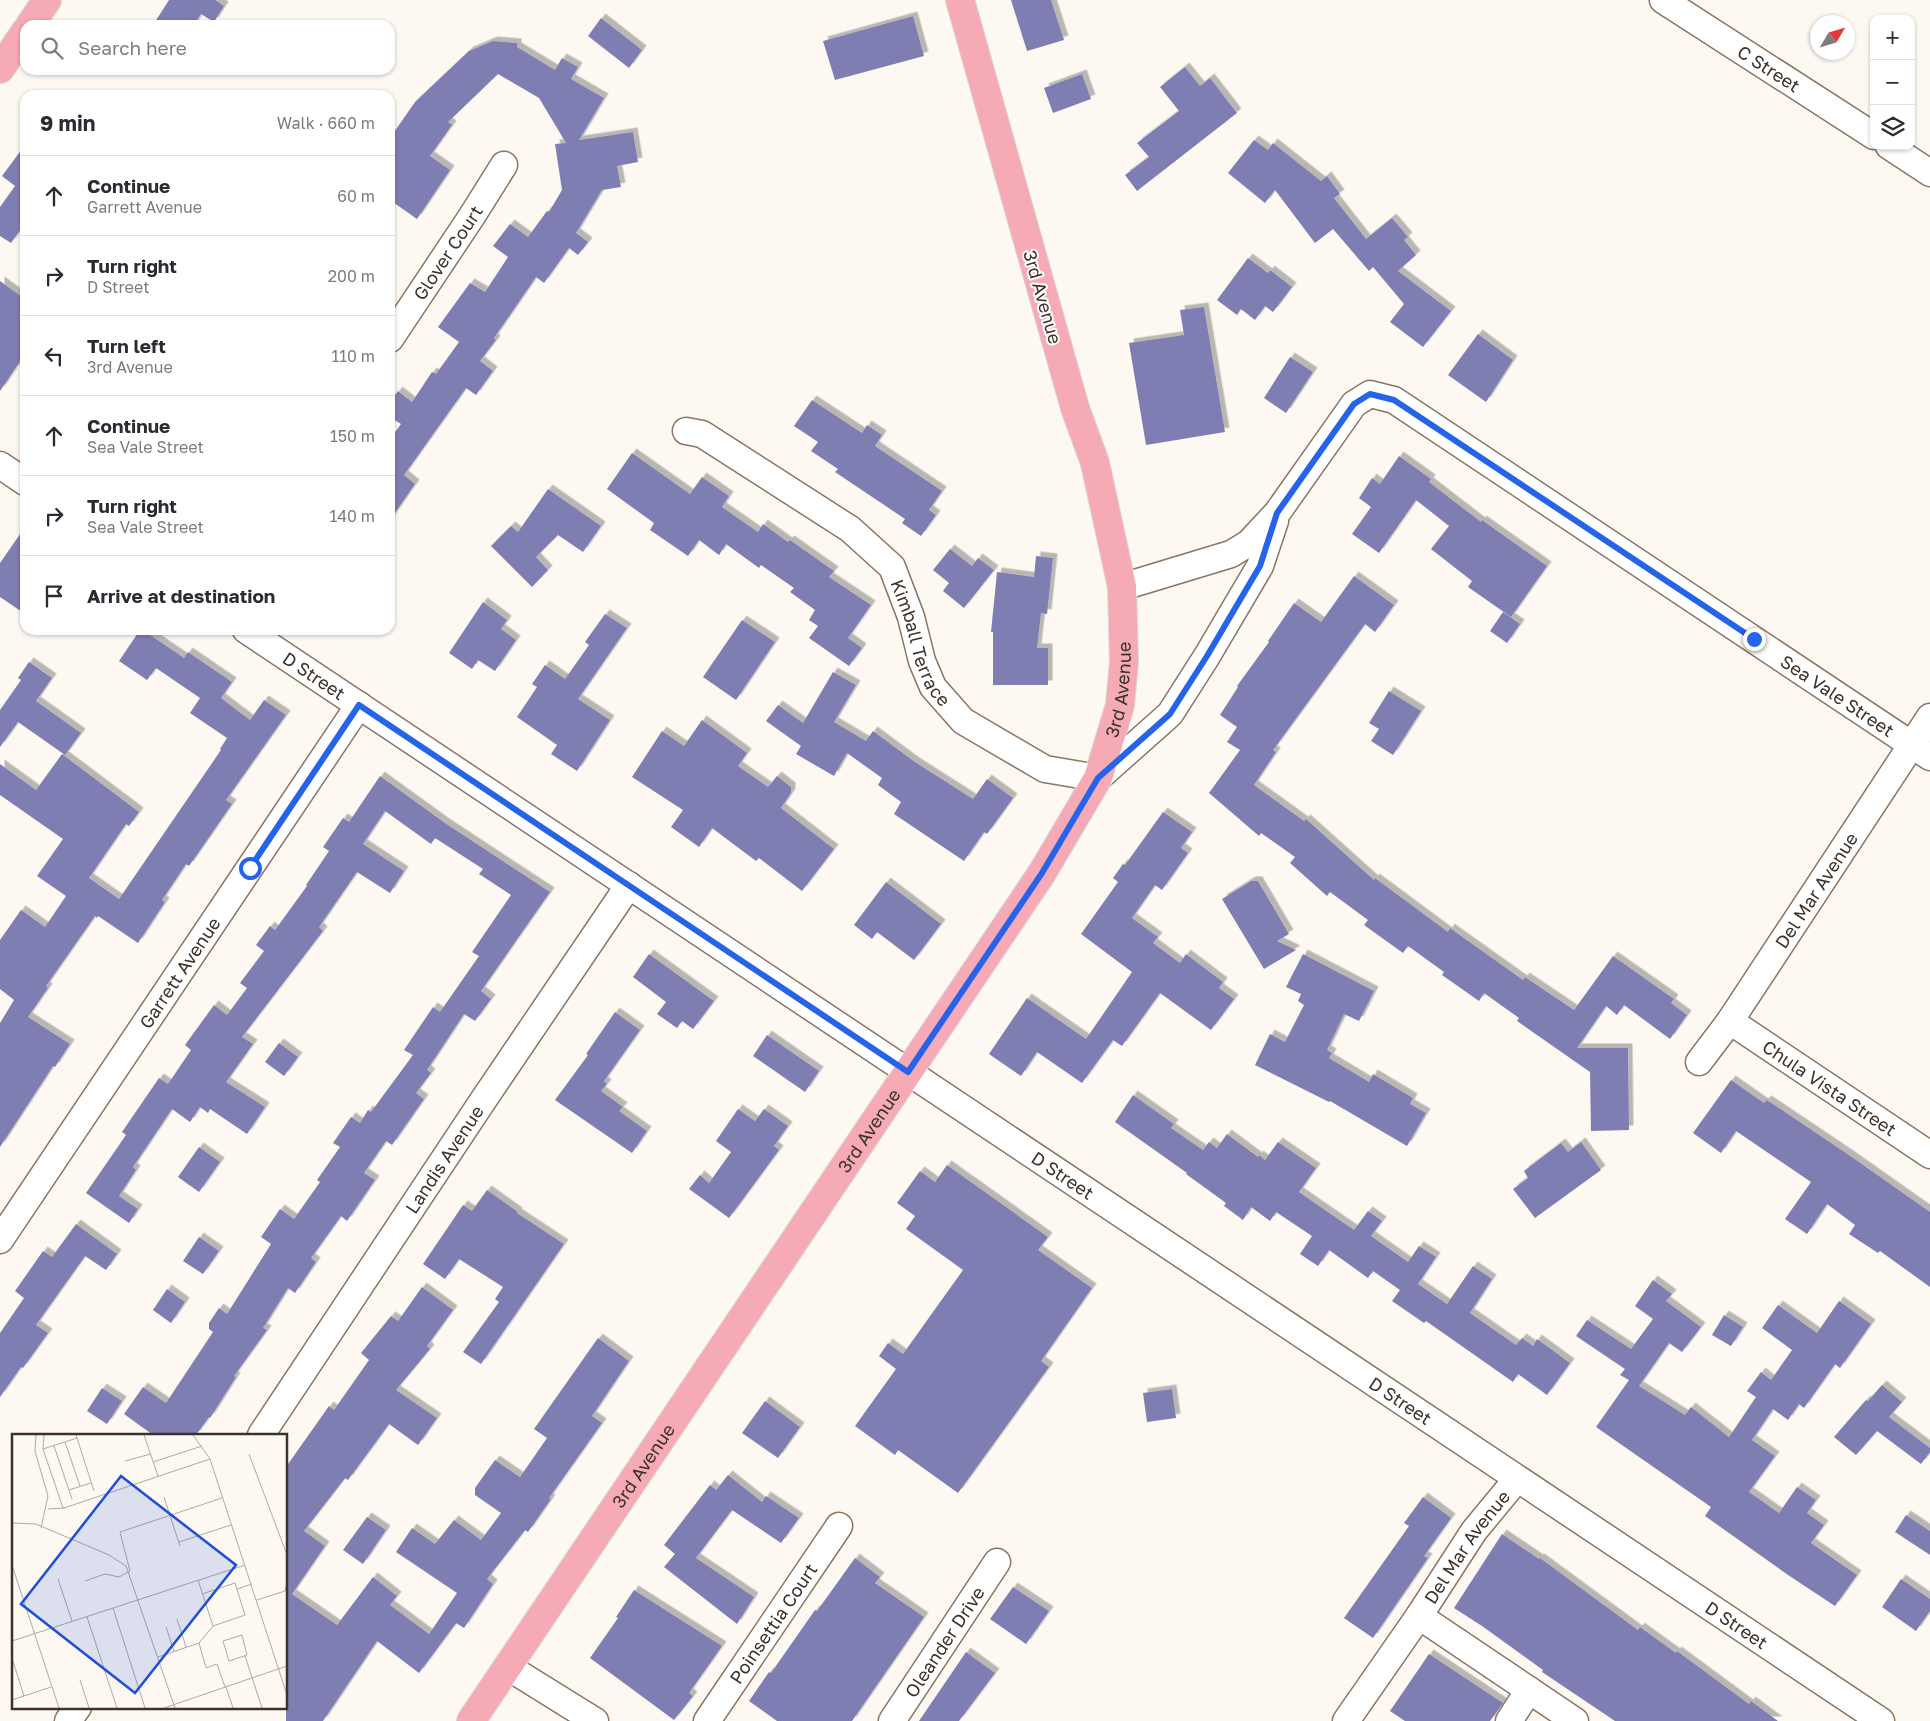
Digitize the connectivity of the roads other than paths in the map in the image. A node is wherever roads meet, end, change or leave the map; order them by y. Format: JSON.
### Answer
{"nodes":[{"id":1,"x":47,"y":0,"type":"edge"},
{"id":2,"x":960,"y":0,"type":"edge"},
{"id":3,"x":1664,"y":0,"type":"edge"},
{"id":4,"x":33,"y":20,"type":"edge"},
{"id":5,"x":20,"y":39,"type":"edge"},
{"id":6,"x":0,"y":69,"type":"edge"},
{"id":7,"x":1870,"y":133,"type":"edge"},
{"id":8,"x":1895,"y":150,"type":"edge"},
{"id":9,"x":504,"y":165,"type":"dead end"},
{"id":10,"x":1930,"y":173,"type":"edge"},
{"id":11,"x":395,"y":331,"type":"edge"},
{"id":12,"x":686,"y":431,"type":"dead end"},
{"id":13,"x":0,"y":466,"type":"edge"},
{"id":14,"x":20,"y":479,"type":"edge"},
{"id":15,"x":1277,"y":513,"type":"junction"},
{"id":16,"x":1122,"y":587,"type":"junction"},
{"id":17,"x":254,"y":635,"type":"edge"},
{"id":18,"x":359,"y":705,"type":"junction"},
{"id":19,"x":1930,"y":717,"type":"edge"},
{"id":20,"x":1921,"y":751,"type":"edge"},
{"id":21,"x":1098,"y":778,"type":"junction"},
{"id":22,"x":629,"y":886,"type":"junction"},
{"id":23,"x":1730,"y":1021,"type":"junction"},
{"id":24,"x":1699,"y":1062,"type":"dead end"},
{"id":25,"x":908,"y":1072,"type":"junction"},
{"id":26,"x":1930,"y":1155,"type":"edge"},
{"id":27,"x":0,"y":1240,"type":"edge"},
{"id":28,"x":262,"y":1434,"type":"edge"},
{"id":29,"x":1517,"y":1479,"type":"junction"},
{"id":30,"x":839,"y":1526,"type":"dead end"},
{"id":31,"x":998,"y":1562,"type":"dead end"},
{"id":32,"x":1420,"y":1616,"type":"junction"},
{"id":33,"x":508,"y":1666,"type":"junction"},
{"id":34,"x":1529,"y":1690,"type":"junction"},
{"id":35,"x":77,"y":1708,"type":"edge"},
{"id":36,"x":68,"y":1721,"type":"edge"},
{"id":37,"x":471,"y":1721,"type":"edge"},
{"id":38,"x":595,"y":1721,"type":"edge"},
{"id":39,"x":707,"y":1721,"type":"edge"},
{"id":40,"x":892,"y":1721,"type":"edge"},
{"id":41,"x":1346,"y":1721,"type":"edge"},
{"id":42,"x":1509,"y":1721,"type":"edge"},
{"id":43,"x":1575,"y":1721,"type":"edge"},
{"id":44,"x":1881,"y":1721,"type":"edge"}],
"edges":[{"from":1,"to":4,"type":"main road"},
{"from":2,"to":16,"type":"main road","name":"3rd Avenue"},
{"from":3,"to":7,"type":"street","name":"C Street"},
{"from":5,"to":6,"type":"main road"},
{"from":8,"to":10,"type":"street"},
{"from":9,"to":11,"type":"street","name":"Glover Court"},
{"from":12,"to":21,"type":"street","name":"Kimball Terrace"},
{"from":13,"to":14,"type":"street"},
{"from":15,"to":16,"type":"street","name":"Sea Vale Street"},
{"from":15,"to":20,"type":"street","name":"Sea Vale Street"},
{"from":15,"to":21,"type":"street","name":"Sea Vale Street"},
{"from":16,"to":21,"type":"main road","name":"3rd Avenue"},
{"from":17,"to":18,"type":"street","name":"D Street"},
{"from":18,"to":22,"type":"street","name":"D Street"},
{"from":18,"to":27,"type":"street","name":"Garrett Avenue"},
{"from":19,"to":20,"type":"street","name":"Del Mar Avenue"},
{"from":20,"to":23,"type":"street","name":"Del Mar Avenue"},
{"from":21,"to":25,"type":"main road","name":"3rd Avenue"},
{"from":22,"to":25,"type":"street","name":"D Street"},
{"from":22,"to":28,"type":"street","name":"Landis Avenue"},
{"from":23,"to":24,"type":"street","name":"Del Mar Avenue"},
{"from":23,"to":26,"type":"street","name":"Chula Vista Street"},
{"from":25,"to":29,"type":"street","name":"D Street"},
{"from":25,"to":33,"type":"main road","name":"3rd Avenue"},
{"from":29,"to":32,"type":"street","name":"Del Mar Avenue"},
{"from":29,"to":44,"type":"street","name":"D Street"},
{"from":30,"to":39,"type":"street","name":"Poinsettia Court"},
{"from":31,"to":40,"type":"street","name":"Oleander Drive"},
{"from":32,"to":34,"type":"street"},
{"from":32,"to":41,"type":"street","name":"Del Mar Avenue"},
{"from":33,"to":37,"type":"main road","name":"3rd Avenue"},
{"from":33,"to":38,"type":"street"},
{"from":34,"to":42,"type":"street"},
{"from":34,"to":43,"type":"street"},
{"from":35,"to":36,"type":"street"}]}
